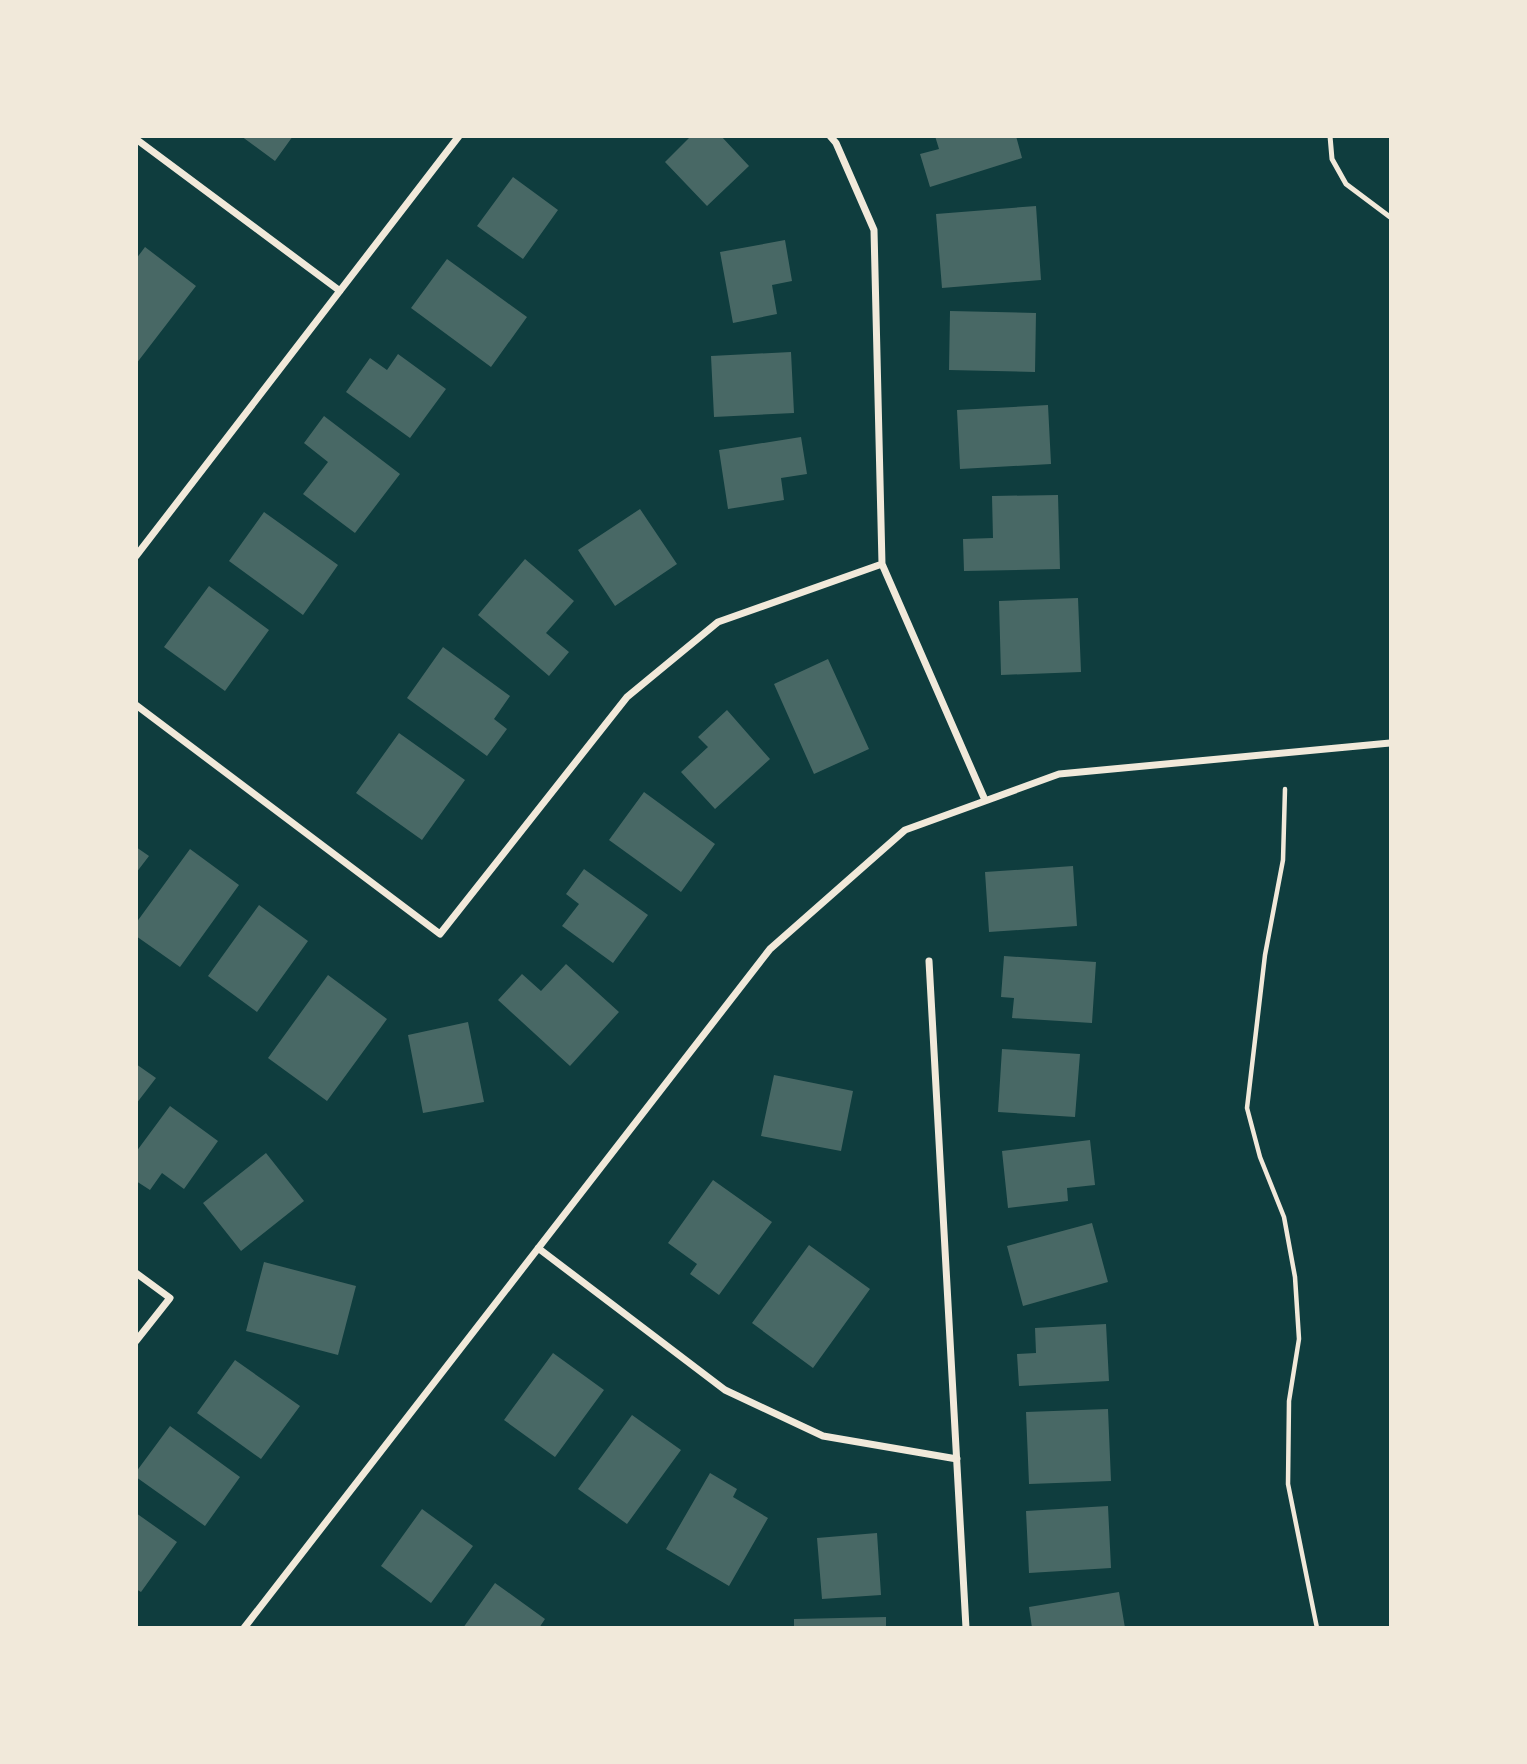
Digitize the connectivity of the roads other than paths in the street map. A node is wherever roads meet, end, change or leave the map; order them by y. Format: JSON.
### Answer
{"nodes":[{"id":1,"x":459,"y":136,"type":"edge"},
{"id":2,"x":830,"y":136,"type":"edge"},
{"id":3,"x":1330,"y":136,"type":"edge"},
{"id":4,"x":136,"y":139,"type":"edge"},
{"id":5,"x":1391,"y":217,"type":"edge"},
{"id":6,"x":340,"y":291,"type":"junction"},
{"id":7,"x":136,"y":556,"type":"edge"},
{"id":8,"x":882,"y":564,"type":"junction"},
{"id":9,"x":136,"y":705,"type":"edge"},
{"id":10,"x":1391,"y":743,"type":"edge"},
{"id":11,"x":985,"y":800,"type":"junction"},
{"id":12,"x":929,"y":961,"type":"dead end"},
{"id":13,"x":538,"y":1248,"type":"junction"},
{"id":14,"x":136,"y":1273,"type":"edge"},
{"id":15,"x":136,"y":1341,"type":"edge"},
{"id":16,"x":957,"y":1459,"type":"junction"},
{"id":17,"x":244,"y":1628,"type":"edge"},
{"id":18,"x":966,"y":1628,"type":"edge"}],
"edges":[{"from":1,"to":6,"type":"street"},
{"from":2,"to":8,"type":"street"},
{"from":3,"to":5,"type":"lane"},
{"from":4,"to":6,"type":"street"},
{"from":6,"to":7,"type":"street"},
{"from":8,"to":9,"type":"street"},
{"from":8,"to":11,"type":"street"},
{"from":10,"to":11,"type":"street"},
{"from":11,"to":13,"type":"street"},
{"from":12,"to":16,"type":"street"},
{"from":13,"to":16,"type":"street"},
{"from":13,"to":17,"type":"street"},
{"from":14,"to":15,"type":"street"},
{"from":16,"to":18,"type":"street"}]}
